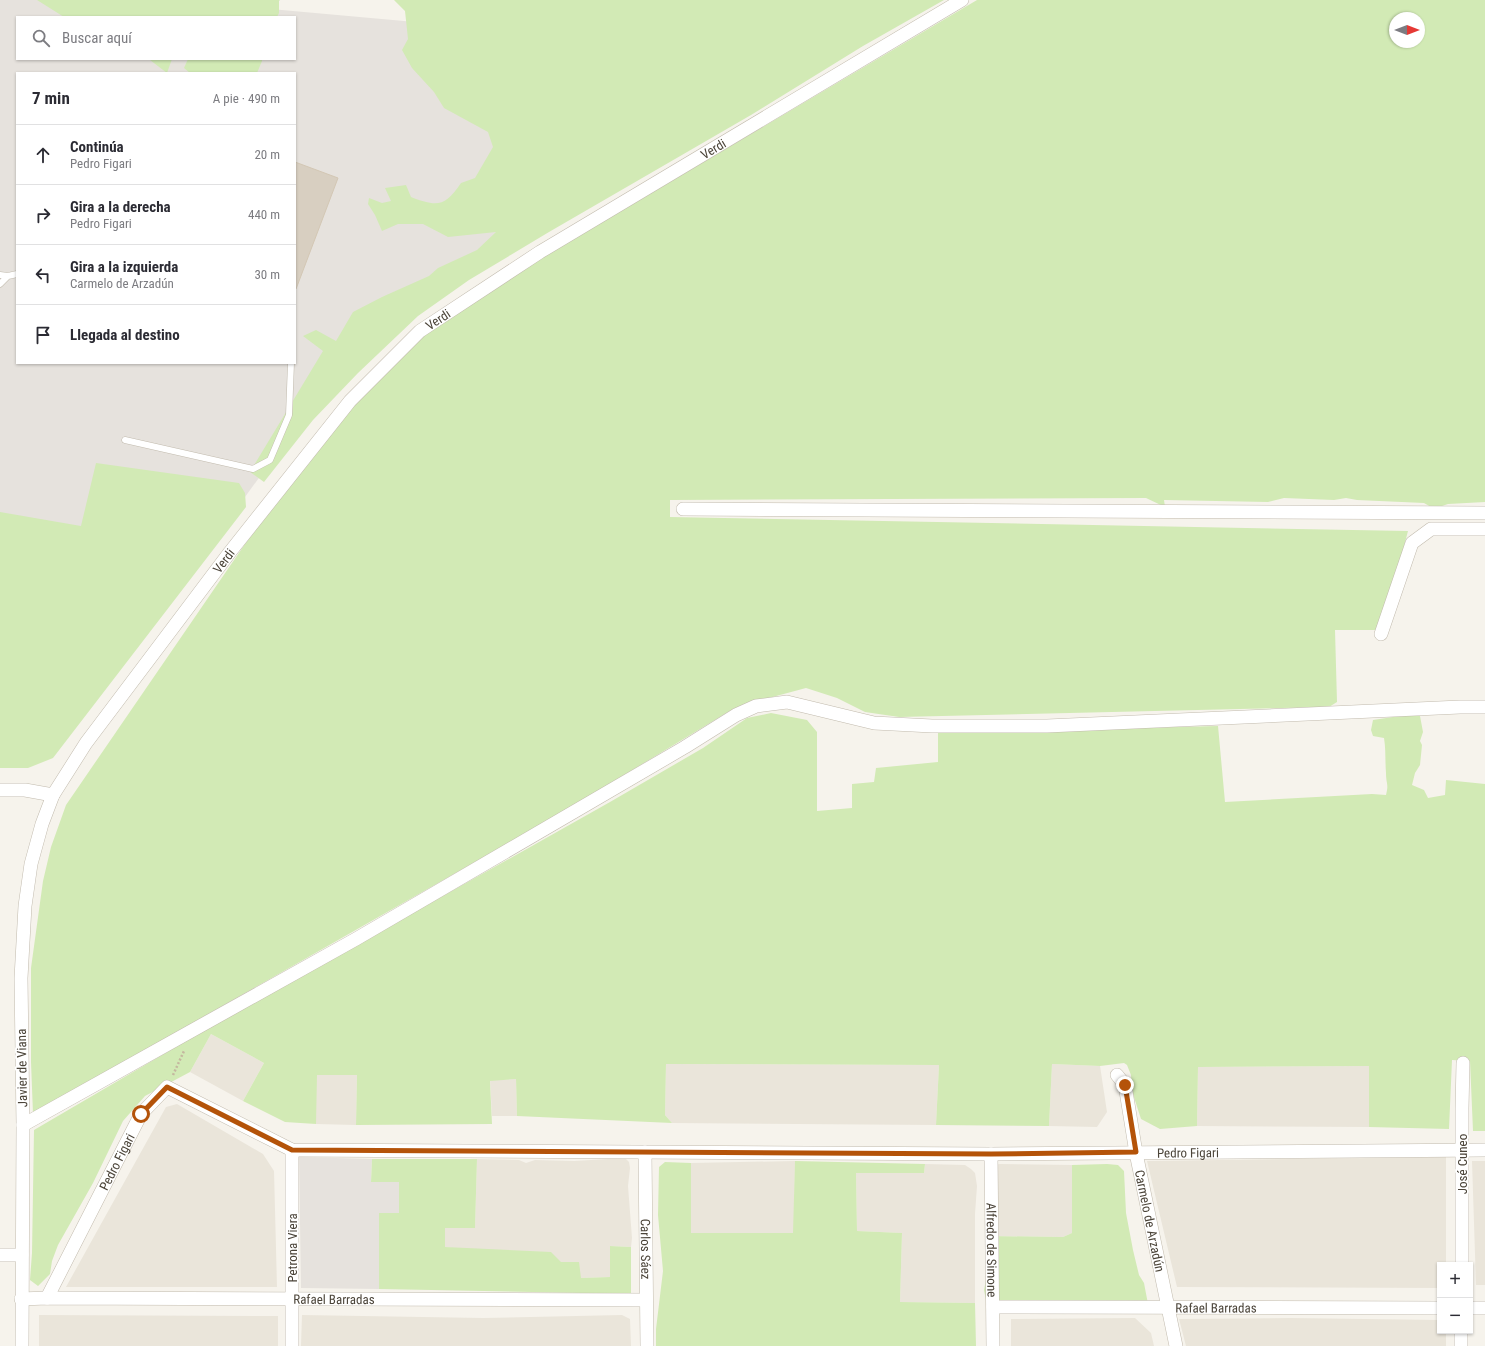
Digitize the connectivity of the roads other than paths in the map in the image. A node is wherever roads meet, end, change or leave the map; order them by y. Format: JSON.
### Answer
{"nodes":[{"id":1,"x":962,"y":0,"type":"edge"},
{"id":2,"x":16,"y":274,"type":"edge"},
{"id":3,"x":0,"y":275,"type":"edge"},
{"id":4,"x":8,"y":276,"type":"junction"},
{"id":5,"x":0,"y":284,"type":"edge"},
{"id":6,"x":291,"y":364,"type":"edge"},
{"id":7,"x":125,"y":440,"type":"dead end"},
{"id":8,"x":683,"y":509,"type":"dead end"},
{"id":9,"x":1485,"y":513,"type":"edge"},
{"id":10,"x":1485,"y":529,"type":"edge"},
{"id":11,"x":1381,"y":634,"type":"dead end"},
{"id":12,"x":1485,"y":707,"type":"edge"},
{"id":13,"x":0,"y":790,"type":"edge"},
{"id":14,"x":53,"y":794,"type":"junction"},
{"id":15,"x":1463,"y":1063,"type":"dead end"},
{"id":16,"x":1117,"y":1075,"type":"dead end"},
{"id":17,"x":23,"y":1126,"type":"junction"},
{"id":18,"x":292,"y":1150,"type":"junction"},
{"id":19,"x":1462,"y":1150,"type":"junction"},
{"id":20,"x":1485,"y":1150,"type":"edge"},
{"id":21,"x":645,"y":1152,"type":"junction"},
{"id":22,"x":1136,"y":1152,"type":"junction"},
{"id":23,"x":991,"y":1154,"type":"junction"},
{"id":24,"x":0,"y":1255,"type":"edge"},
{"id":25,"x":22,"y":1255,"type":"junction"},
{"id":26,"x":1462,"y":1262,"type":"edge"},
{"id":27,"x":47,"y":1298,"type":"junction"},
{"id":28,"x":21,"y":1299,"type":"junction"},
{"id":29,"x":292,"y":1299,"type":"junction"},
{"id":30,"x":646,"y":1300,"type":"junction"},
{"id":31,"x":993,"y":1307,"type":"junction"},
{"id":32,"x":1168,"y":1308,"type":"junction"},
{"id":33,"x":1437,"y":1308,"type":"edge"},
{"id":34,"x":1473,"y":1308,"type":"edge"},
{"id":35,"x":1485,"y":1308,"type":"edge"},
{"id":36,"x":1461,"y":1334,"type":"edge"},
{"id":37,"x":22,"y":1346,"type":"edge"},
{"id":38,"x":292,"y":1346,"type":"edge"},
{"id":39,"x":647,"y":1346,"type":"edge"},
{"id":40,"x":993,"y":1346,"type":"edge"},
{"id":41,"x":1176,"y":1346,"type":"edge"},
{"id":42,"x":1461,"y":1346,"type":"edge"}],
"edges":[{"from":1,"to":14,"type":"street","name":"Verdi"},
{"from":2,"to":4,"type":"lane"},
{"from":3,"to":4,"type":"lane"},
{"from":4,"to":5,"type":"lane"},
{"from":6,"to":7,"type":"lane"},
{"from":8,"to":9,"type":"street"},
{"from":10,"to":11,"type":"street"},
{"from":12,"to":17,"type":"street"},
{"from":13,"to":14,"type":"street"},
{"from":14,"to":17,"type":"street","name":"Javier de Viana"},
{"from":15,"to":19,"type":"street","name":"José Cuneo"},
{"from":16,"to":22,"type":"street","name":"Carmelo de Arzadún"},
{"from":17,"to":25,"type":"street","name":"Javier de Viana"},
{"from":18,"to":21,"type":"street","name":"Pedro Figari"},
{"from":18,"to":27,"type":"street","name":"Pedro Figari"},
{"from":18,"to":29,"type":"street","name":"Petrona Viera"},
{"from":19,"to":20,"type":"street","name":"Pedro Figari"},
{"from":19,"to":22,"type":"street","name":"Pedro Figari"},
{"from":19,"to":26,"type":"street","name":"José Cuneo"},
{"from":21,"to":23,"type":"street","name":"Pedro Figari"},
{"from":21,"to":30,"type":"street","name":"Carlos Sáez"},
{"from":22,"to":23,"type":"street","name":"Pedro Figari"},
{"from":22,"to":32,"type":"street","name":"Carmelo de Arzadún"},
{"from":23,"to":31,"type":"street","name":"Alfredo de Simone"},
{"from":24,"to":25,"type":"street"},
{"from":25,"to":28,"type":"street","name":"Javier de Viana"},
{"from":27,"to":28,"type":"street","name":"Rafael Barradas"},
{"from":27,"to":29,"type":"street","name":"Rafael Barradas"},
{"from":28,"to":37,"type":"street","name":"Javier de Viana"},
{"from":29,"to":30,"type":"street","name":"Rafael Barradas"},
{"from":29,"to":38,"type":"street","name":"Petrona Viera"},
{"from":30,"to":39,"type":"street","name":"Carlos Sáez"},
{"from":31,"to":32,"type":"street","name":"Rafael Barradas"},
{"from":31,"to":40,"type":"street","name":"Alfredo de Simone"},
{"from":32,"to":33,"type":"street","name":"Rafael Barradas"},
{"from":32,"to":41,"type":"street","name":"Carmelo de Arzadún"},
{"from":34,"to":35,"type":"street"},
{"from":36,"to":42,"type":"street"}]}
